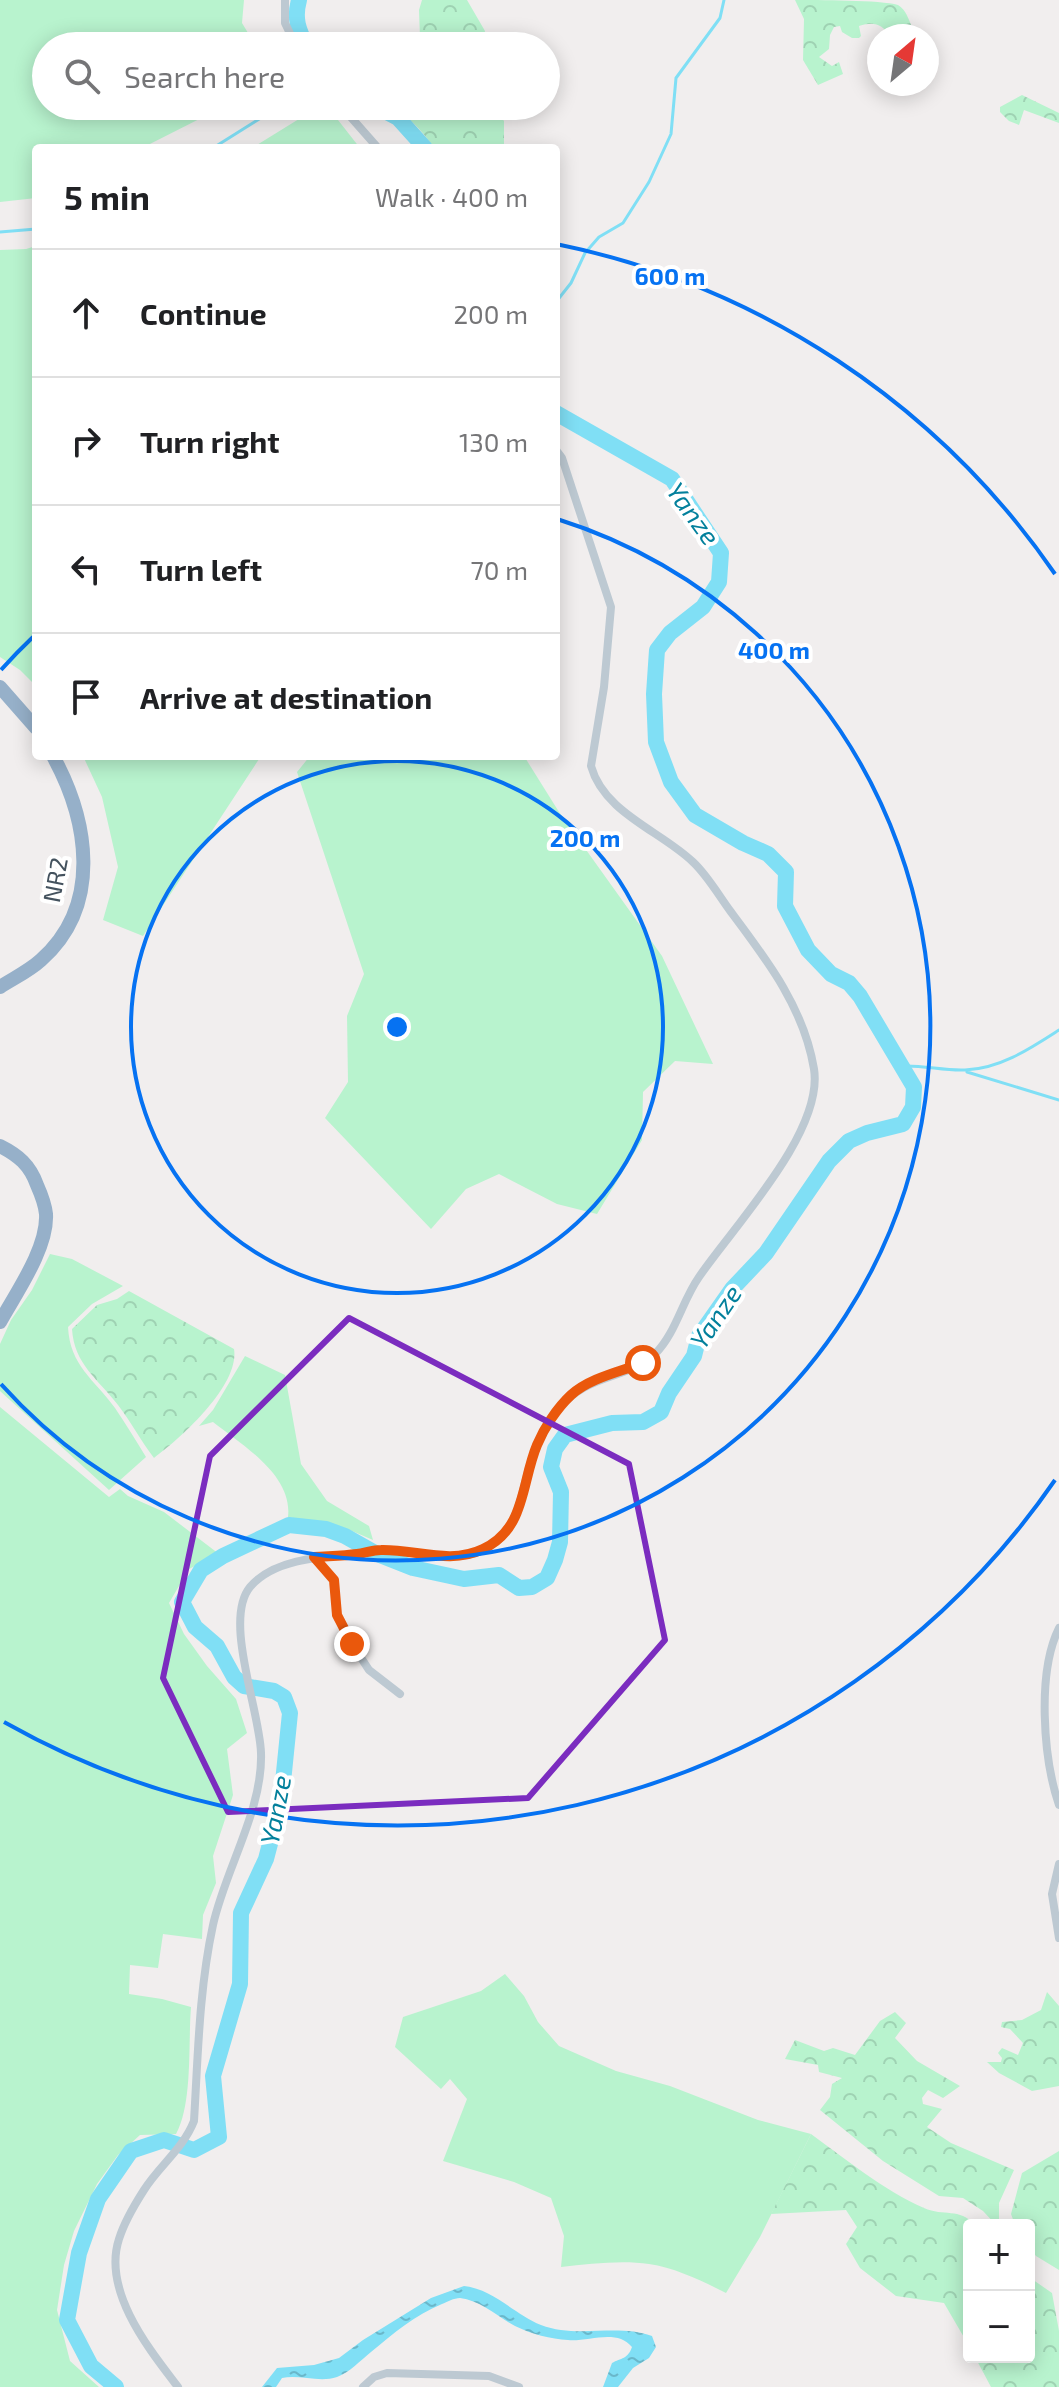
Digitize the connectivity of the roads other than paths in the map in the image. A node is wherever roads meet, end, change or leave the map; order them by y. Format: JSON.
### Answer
{"nodes":[{"id":1,"x":285,"y":0,"type":"edge"},
{"id":2,"x":289,"y":32,"type":"edge"},
{"id":3,"x":353,"y":120,"type":"edge"},
{"id":4,"x":374,"y":144,"type":"edge"},
{"id":5,"x":560,"y":455,"type":"edge"},
{"id":6,"x":0,"y":687,"type":"edge"},
{"id":7,"x":32,"y":723,"type":"edge"},
{"id":8,"x":55,"y":760,"type":"edge"},
{"id":9,"x":0,"y":987,"type":"edge"},
{"id":10,"x":0,"y":1146,"type":"edge"},
{"id":11,"x":0,"y":1322,"type":"edge"},
{"id":12,"x":314,"y":1557,"type":"junction"},
{"id":13,"x":1059,"y":1628,"type":"edge"},
{"id":14,"x":400,"y":1694,"type":"dead end"},
{"id":15,"x":1059,"y":1805,"type":"edge"},
{"id":16,"x":1059,"y":1864,"type":"edge"},
{"id":17,"x":1059,"y":1938,"type":"edge"},
{"id":18,"x":178,"y":2387,"type":"edge"},
{"id":19,"x":363,"y":2387,"type":"edge"},
{"id":20,"x":519,"y":2387,"type":"edge"}],
"edges":[{"from":1,"to":2,"type":"street"},
{"from":3,"to":4,"type":"street"},
{"from":5,"to":12,"type":"street"},
{"from":6,"to":7,"type":"highway"},
{"from":8,"to":9,"type":"highway","name":"NR2","number":"NR2"},
{"from":10,"to":11,"type":"highway"},
{"from":12,"to":14,"type":"street"},
{"from":12,"to":18,"type":"street"},
{"from":13,"to":15,"type":"street"},
{"from":16,"to":17,"type":"street"},
{"from":19,"to":20,"type":"street"}]}
